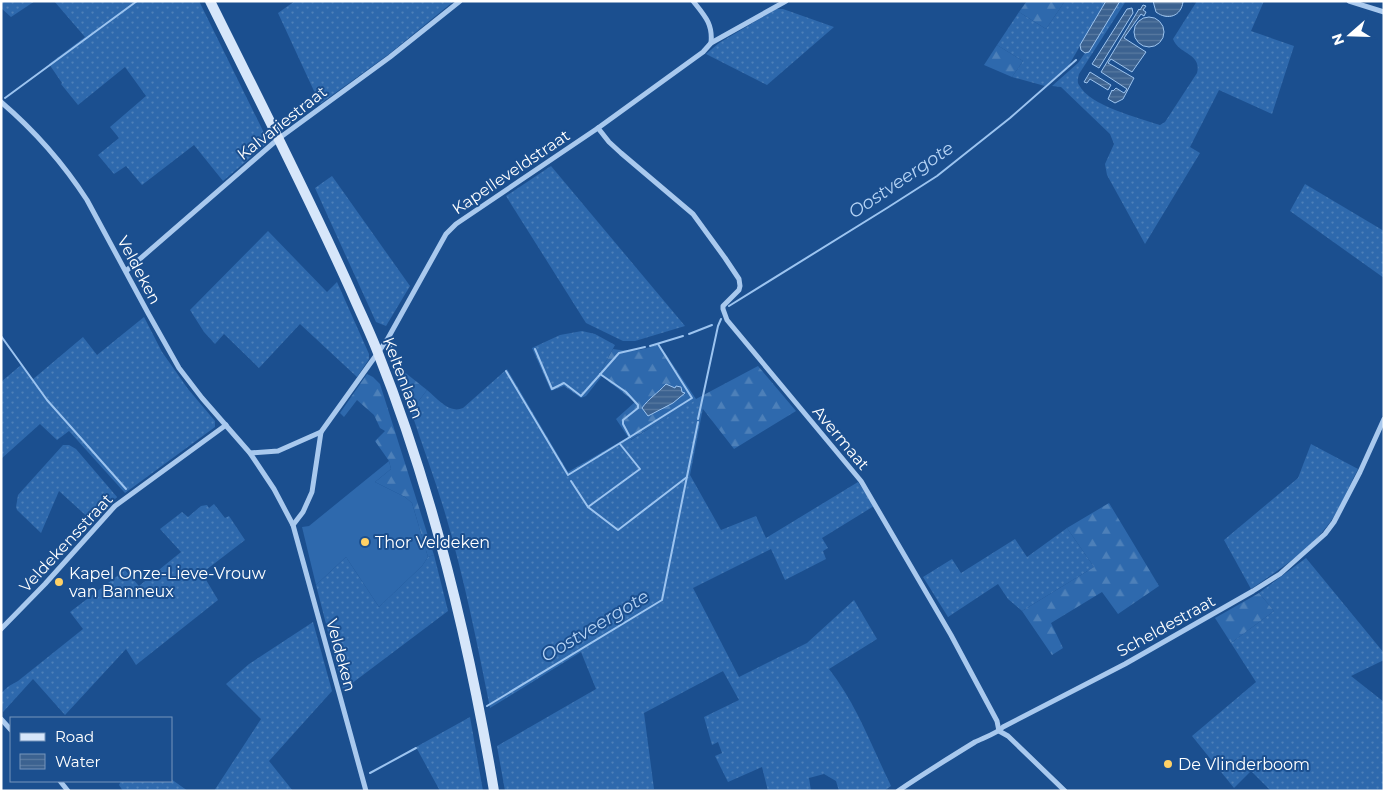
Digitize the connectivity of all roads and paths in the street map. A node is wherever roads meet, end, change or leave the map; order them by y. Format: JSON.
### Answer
{"nodes":[{"id":1,"x":210,"y":1,"type":"edge"},
{"id":2,"x":460,"y":1,"type":"edge"},
{"id":3,"x":693,"y":1,"type":"edge"},
{"id":4,"x":786,"y":1,"type":"edge"},
{"id":5,"x":1349,"y":1,"type":"edge"},
{"id":6,"x":1384,"y":12,"type":"edge"},
{"id":7,"x":711,"y":43,"type":"junction"},
{"id":8,"x":1,"y":102,"type":"edge"},
{"id":9,"x":598,"y":128,"type":"junction"},
{"id":10,"x":278,"y":139,"type":"junction"},
{"id":11,"x":126,"y":271,"type":"junction"},
{"id":12,"x":387,"y":340,"type":"junction"},
{"id":13,"x":378,"y":352,"type":"junction"},
{"id":14,"x":395,"y":360,"type":"dead end"},
{"id":15,"x":1384,"y":419,"type":"edge"},
{"id":16,"x":226,"y":425,"type":"junction"},
{"id":17,"x":321,"y":432,"type":"junction"},
{"id":18,"x":250,"y":453,"type":"junction"},
{"id":19,"x":293,"y":525,"type":"junction"},
{"id":20,"x":1,"y":630,"type":"edge"},
{"id":21,"x":1,"y":719,"type":"edge"},
{"id":22,"x":10,"y":729,"type":"edge"},
{"id":23,"x":999,"y":731,"type":"junction"},
{"id":24,"x":366,"y":791,"type":"edge"},
{"id":25,"x":494,"y":791,"type":"edge"},
{"id":26,"x":898,"y":791,"type":"edge"},
{"id":27,"x":1065,"y":791,"type":"edge"}],
"edges":[{"from":1,"to":10,"type":"main road","name":"Keltenlaan"},
{"from":2,"to":10,"type":"street","name":"Kalvariestraat"},
{"from":3,"to":7,"type":"street"},
{"from":4,"to":7,"type":"street","name":"Kapelleveldstraat"},
{"from":5,"to":6,"type":"street"},
{"from":7,"to":9,"type":"street","name":"Kapelleveldstraat"},
{"from":8,"to":11,"type":"street","name":"Veldeken"},
{"from":9,"to":12,"type":"street","name":"Kapelleveldstraat"},
{"from":9,"to":23,"type":"street","name":"Avermaat"},
{"from":10,"to":11,"type":"street","name":"Kalvariestraat"},
{"from":10,"to":13,"type":"main road","name":"Keltenlaan"},
{"from":11,"to":16,"type":"street","name":"Veldeken"},
{"from":12,"to":13,"type":"street","name":"Kapelleveldstraat"},
{"from":12,"to":14,"type":"street"},
{"from":13,"to":17,"type":"street","name":"Kapelleveldstraat"},
{"from":13,"to":25,"type":"main road","name":"Keltenlaan"},
{"from":15,"to":23,"type":"street","name":"Scheldestraat"},
{"from":16,"to":18,"type":"street","name":"Veldeken"},
{"from":16,"to":20,"type":"street","name":"Veldekensstraat"},
{"from":17,"to":18,"type":"street"},
{"from":17,"to":19,"type":"street"},
{"from":18,"to":19,"type":"street","name":"Veldeken"},
{"from":19,"to":24,"type":"street","name":"Veldeken"},
{"from":21,"to":22,"type":"street"},
{"from":23,"to":26,"type":"street","name":"Scheldestraat"},
{"from":23,"to":27,"type":"street"}]}
